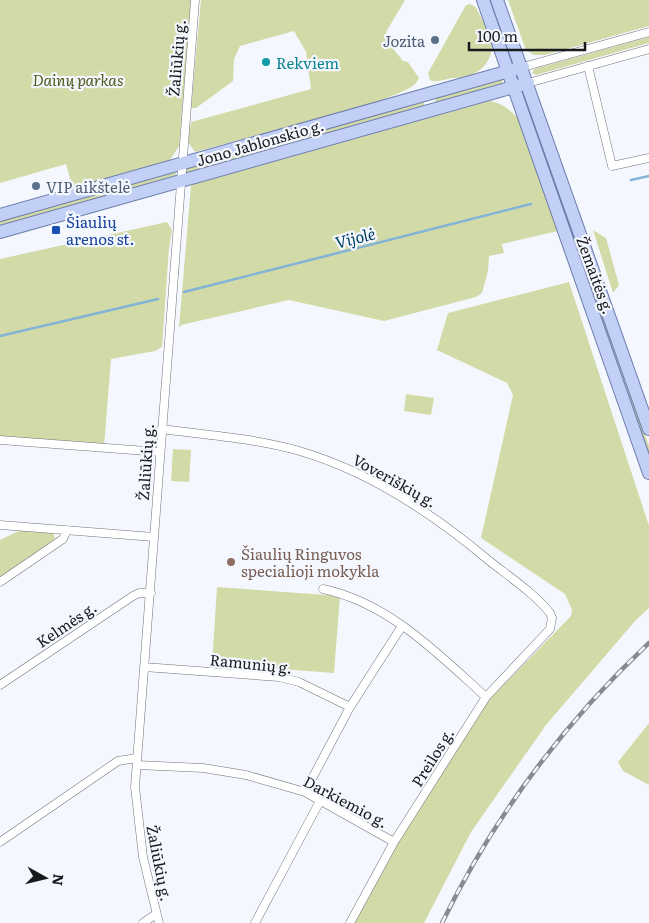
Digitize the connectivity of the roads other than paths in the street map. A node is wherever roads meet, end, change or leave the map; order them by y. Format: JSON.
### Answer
{"nodes":[{"id":1,"x":195,"y":0,"type":"edge"},
{"id":2,"x":484,"y":0,"type":"edge"},
{"id":3,"x":497,"y":0,"type":"edge"},
{"id":4,"x":649,"y":32,"type":"edge"},
{"id":5,"x":649,"y":49,"type":"edge"},
{"id":6,"x":588,"y":66,"type":"junction"},
{"id":7,"x":523,"y":67,"type":"junction"},
{"id":8,"x":507,"y":72,"type":"junction"},
{"id":9,"x":528,"y":83,"type":"junction"},
{"id":10,"x":513,"y":88,"type":"junction"},
{"id":11,"x":649,"y":158,"type":"edge"},
{"id":12,"x":182,"y":163,"type":"junction"},
{"id":13,"x":180,"y":182,"type":"junction"},
{"id":14,"x":0,"y":215,"type":"edge"},
{"id":15,"x":0,"y":232,"type":"edge"},
{"id":16,"x":161,"y":429,"type":"junction"},
{"id":17,"x":649,"y":429,"type":"edge"},
{"id":18,"x":0,"y":440,"type":"edge"},
{"id":19,"x":160,"y":452,"type":"junction"},
{"id":20,"x":649,"y":473,"type":"edge"},
{"id":21,"x":0,"y":525,"type":"edge"},
{"id":22,"x":67,"y":530,"type":"junction"},
{"id":23,"x":154,"y":537,"type":"junction"},
{"id":24,"x":0,"y":582,"type":"edge"},
{"id":25,"x":323,"y":589,"type":"dead end"},
{"id":26,"x":151,"y":593,"type":"junction"},
{"id":27,"x":552,"y":618,"type":"joint"},
{"id":28,"x":402,"y":626,"type":"junction"},
{"id":29,"x":144,"y":667,"type":"junction"},
{"id":30,"x":0,"y":685,"type":"edge"},
{"id":31,"x":486,"y":697,"type":"junction"},
{"id":32,"x":350,"y":707,"type":"junction"},
{"id":33,"x":137,"y":761,"type":"junction"},
{"id":34,"x":305,"y":792,"type":"junction"},
{"id":35,"x":320,"y":801,"type":"junction"},
{"id":36,"x":0,"y":842,"type":"edge"},
{"id":37,"x":394,"y":842,"type":"junction"},
{"id":38,"x":156,"y":914,"type":"junction"},
{"id":39,"x":144,"y":923,"type":"edge"},
{"id":40,"x":160,"y":923,"type":"edge"},
{"id":41,"x":255,"y":923,"type":"edge"},
{"id":42,"x":350,"y":923,"type":"edge"}],
"edges":[{"from":1,"to":12,"type":"street","name":"Žaliūkių g."},
{"from":2,"to":8,"type":"main road","name":"Žemaitės g."},
{"from":3,"to":7,"type":"main road","name":"Žemaitės g."},
{"from":4,"to":7,"type":"street"},
{"from":5,"to":6,"type":"street"},
{"from":6,"to":9,"type":"street"},
{"from":6,"to":11,"type":"street"},
{"from":7,"to":8,"type":"main road","name":"Jono Jablonskio g."},
{"from":7,"to":9,"type":"main road","name":"Žemaitės g."},
{"from":8,"to":10,"type":"main road","name":"Žemaitės g."},
{"from":8,"to":12,"type":"main road","name":"Jono Jablonskio g."},
{"from":9,"to":10,"type":"main road","name":"Jono Jablonskio g."},
{"from":9,"to":17,"type":"main road","name":"Žemaitės g."},
{"from":10,"to":13,"type":"main road","name":"Jono Jablonskio g."},
{"from":10,"to":20,"type":"main road","name":"Žemaitės g."},
{"from":12,"to":13,"type":"street","name":"Žaliūkių g."},
{"from":12,"to":14,"type":"main road","name":"Jono Jablonskio g."},
{"from":13,"to":15,"type":"main road","name":"Jono Jablonskio g."},
{"from":13,"to":16,"type":"street","name":"Žaliūkių g."},
{"from":16,"to":19,"type":"street","name":"Žaliūkių g."},
{"from":16,"to":27,"type":"street","name":"Voveriškių g."},
{"from":18,"to":19,"type":"street"},
{"from":19,"to":23,"type":"street","name":"Žaliūkių g."},
{"from":21,"to":22,"type":"street"},
{"from":22,"to":23,"type":"street"},
{"from":22,"to":24,"type":"street"},
{"from":23,"to":26,"type":"street","name":"Žaliūkių g."},
{"from":25,"to":28,"type":"street"},
{"from":26,"to":29,"type":"street","name":"Žaliūkių g."},
{"from":26,"to":30,"type":"street","name":"Kelmės g."},
{"from":27,"to":31,"type":"street","name":"Preilos g."},
{"from":28,"to":31,"type":"street"},
{"from":28,"to":32,"type":"street"},
{"from":29,"to":32,"type":"street","name":"Ramunių g."},
{"from":29,"to":33,"type":"street","name":"Žaliūkių g."},
{"from":31,"to":37,"type":"street","name":"Preilos g."},
{"from":32,"to":34,"type":"street"},
{"from":33,"to":34,"type":"street","name":"Darkiemio g."},
{"from":33,"to":36,"type":"street","name":"Darkiemio g."},
{"from":33,"to":38,"type":"street","name":"Žaliūkių g."},
{"from":34,"to":35,"type":"street","name":"Darkiemio g."},
{"from":35,"to":37,"type":"street","name":"Darkiemio g."},
{"from":35,"to":41,"type":"street"},
{"from":37,"to":42,"type":"street","name":"Preilos g."},
{"from":38,"to":39,"type":"street"},
{"from":38,"to":40,"type":"street","name":"Žaliūkių g."}]}
